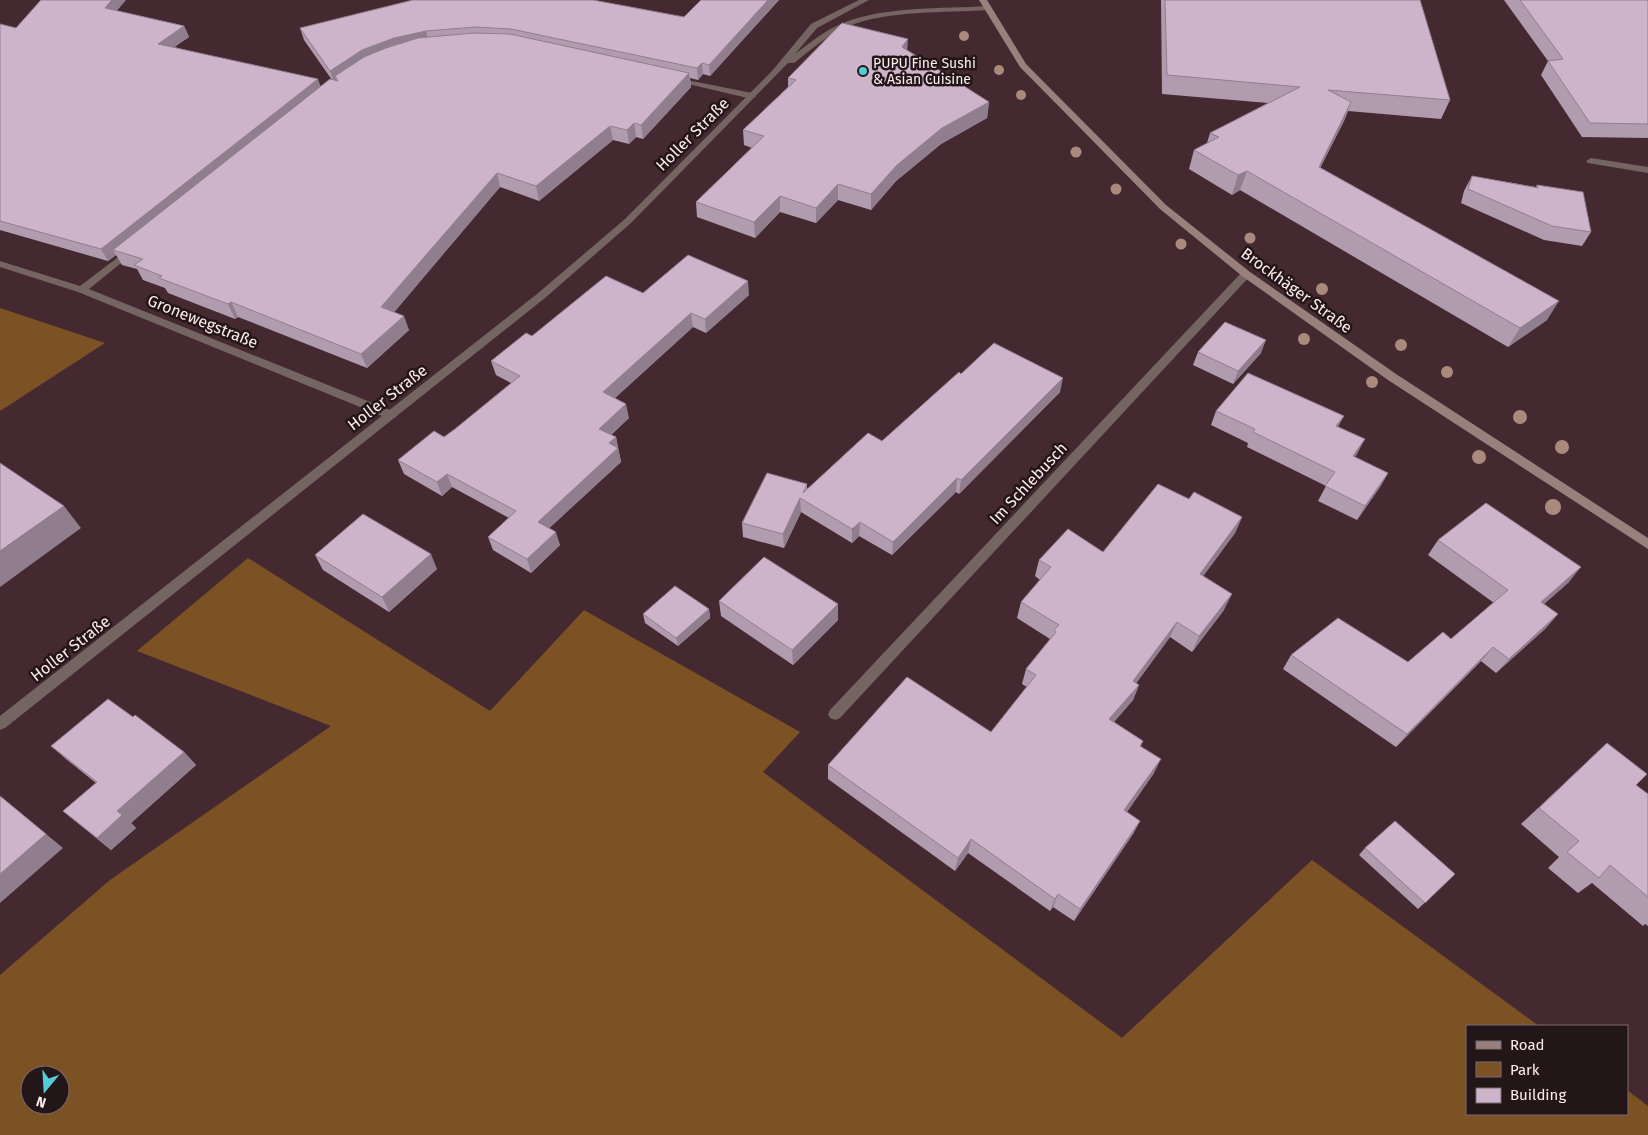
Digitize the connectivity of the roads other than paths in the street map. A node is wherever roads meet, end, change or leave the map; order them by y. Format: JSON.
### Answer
{"nodes":[{"id":1,"x":864,"y":0,"type":"edge"},
{"id":2,"x":985,"y":4,"type":"edge"},
{"id":3,"x":775,"y":73,"type":"junction"},
{"id":4,"x":666,"y":77,"type":"edge"},
{"id":5,"x":752,"y":96,"type":"junction"},
{"id":6,"x":1591,"y":161,"type":"dead end"},
{"id":7,"x":1648,"y":170,"type":"edge"},
{"id":8,"x":141,"y":242,"type":"edge"},
{"id":9,"x":0,"y":264,"type":"edge"},
{"id":10,"x":1246,"y":274,"type":"junction"},
{"id":11,"x":82,"y":290,"type":"junction"},
{"id":12,"x":390,"y":415,"type":"junction"},
{"id":13,"x":1648,"y":544,"type":"edge"},
{"id":14,"x":835,"y":714,"type":"dead end"},
{"id":15,"x":0,"y":724,"type":"edge"}],
"edges":[{"from":1,"to":3,"type":"street","name":"Holler Straße"},
{"from":2,"to":3,"type":"street","name":"Holler Straße"},
{"from":2,"to":10,"type":"main road","name":"Brockhäger Straße"},
{"from":3,"to":5,"type":"street","name":"Holler Straße"},
{"from":4,"to":5,"type":"street"},
{"from":5,"to":12,"type":"street","name":"Holler Straße"},
{"from":6,"to":7,"type":"street"},
{"from":8,"to":11,"type":"street"},
{"from":9,"to":11,"type":"street","name":"Gronewegstraße"},
{"from":10,"to":13,"type":"main road","name":"Brockhäger Straße"},
{"from":10,"to":14,"type":"street","name":"Im Schlebusch"},
{"from":11,"to":12,"type":"street","name":"Gronewegstraße"},
{"from":12,"to":15,"type":"street","name":"Holler Straße"}]}
